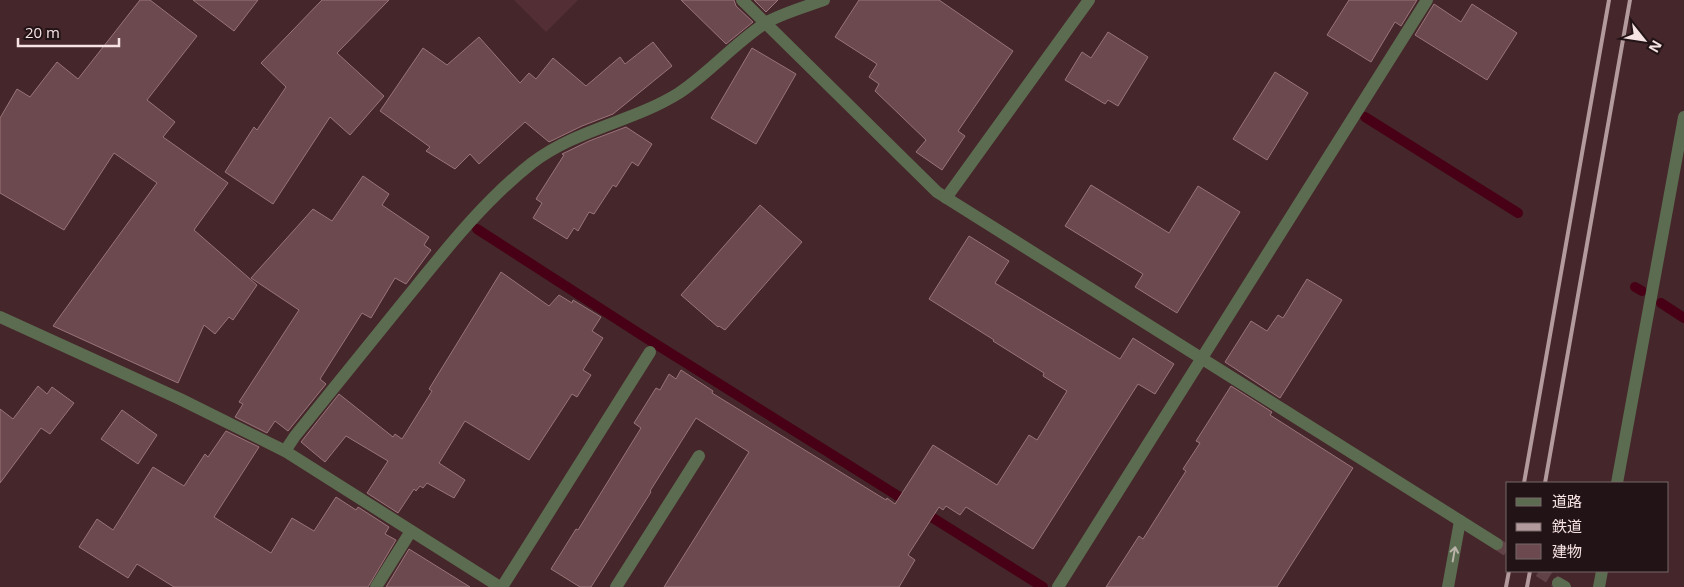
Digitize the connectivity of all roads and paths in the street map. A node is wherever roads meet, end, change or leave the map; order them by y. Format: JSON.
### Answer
{"nodes":[{"id":1,"x":742,"y":0,"type":"edge"},
{"id":2,"x":824,"y":0,"type":"edge"},
{"id":3,"x":1089,"y":0,"type":"edge"},
{"id":4,"x":1427,"y":0,"type":"edge"},
{"id":5,"x":765,"y":23,"type":"junction"},
{"id":6,"x":1684,"y":117,"type":"edge"},
{"id":7,"x":946,"y":198,"type":"junction"},
{"id":8,"x":0,"y":317,"type":"edge"},
{"id":9,"x":650,"y":352,"type":"dead end"},
{"id":10,"x":1202,"y":359,"type":"junction"},
{"id":11,"x":285,"y":452,"type":"junction"},
{"id":12,"x":699,"y":456,"type":"dead end"},
{"id":13,"x":1618,"y":482,"type":"edge"},
{"id":14,"x":1460,"y":521,"type":"junction"},
{"id":15,"x":412,"y":531,"type":"junction"},
{"id":16,"x":1497,"y":544,"type":"tunnel mouth"},
{"id":17,"x":1602,"y":572,"type":"edge"},
{"id":18,"x":376,"y":587,"type":"edge"},
{"id":19,"x":501,"y":587,"type":"edge"},
{"id":20,"x":616,"y":587,"type":"edge"},
{"id":21,"x":1058,"y":587,"type":"edge"},
{"id":22,"x":1448,"y":587,"type":"edge"},
{"id":23,"x":1599,"y":587,"type":"edge"}],
"edges":[{"from":1,"to":5,"type":"street"},
{"from":2,"to":5,"type":"street"},
{"from":3,"to":7,"type":"street"},
{"from":4,"to":10,"type":"street"},
{"from":5,"to":7,"type":"street"},
{"from":5,"to":11,"type":"street"},
{"from":6,"to":13,"type":"street"},
{"from":7,"to":10,"type":"street"},
{"from":8,"to":11,"type":"street"},
{"from":9,"to":19,"type":"street"},
{"from":10,"to":14,"type":"street"},
{"from":10,"to":21,"type":"street"},
{"from":11,"to":15,"type":"street"},
{"from":12,"to":20,"type":"street"},
{"from":14,"to":16,"type":"street"},
{"from":22,"to":14,"type":"street","one_way":true},
{"from":15,"to":18,"type":"street"},
{"from":15,"to":19,"type":"street"},
{"from":17,"to":23,"type":"street"}]}
